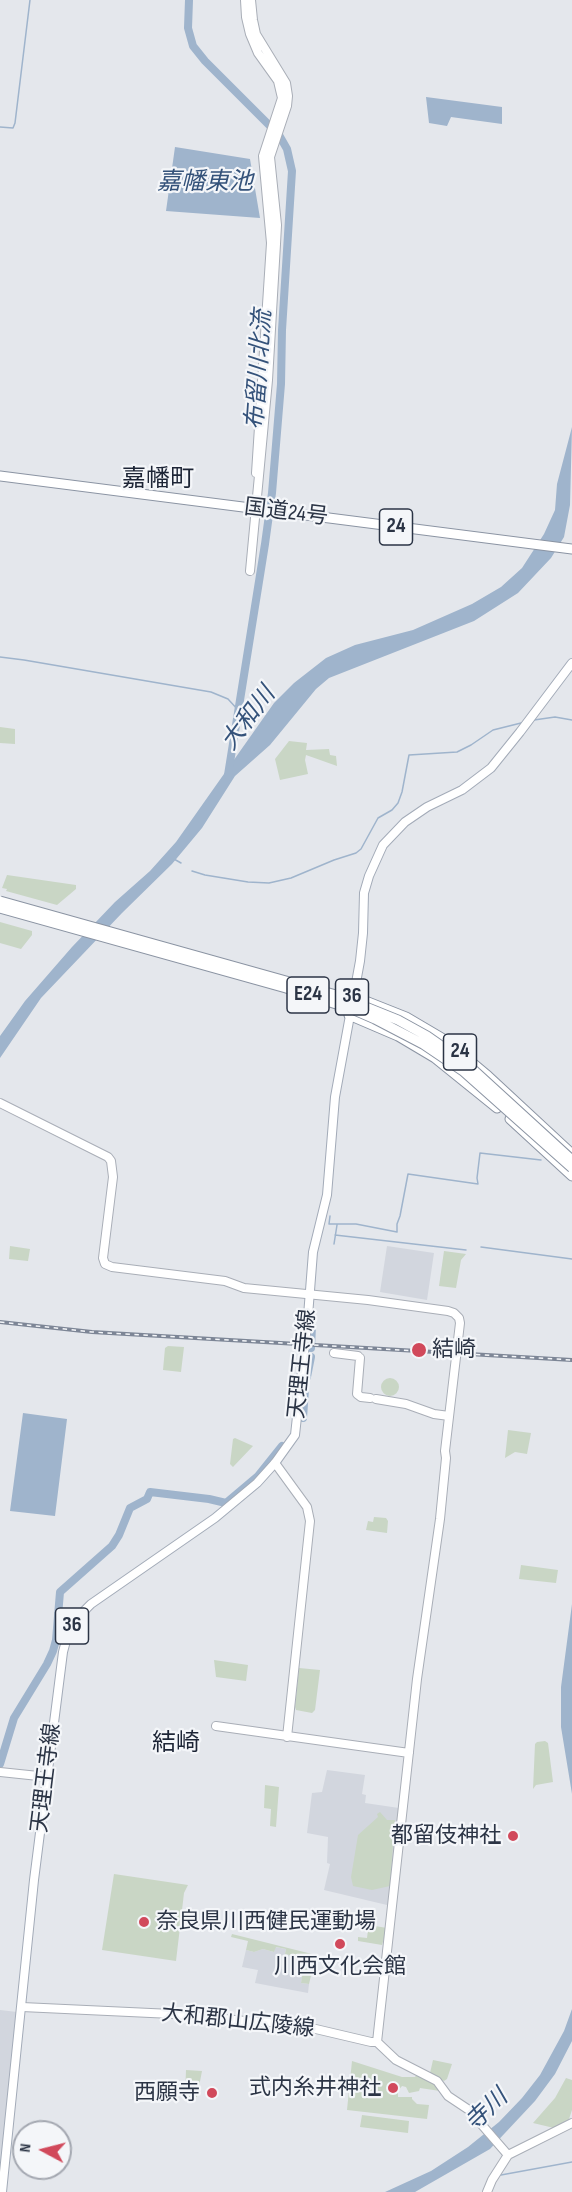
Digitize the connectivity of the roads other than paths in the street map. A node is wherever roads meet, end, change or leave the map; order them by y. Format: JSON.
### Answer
{"nodes":[{"id":1,"x":245,"y":0,"type":"edge"},
{"id":2,"x":251,"y":0,"type":"edge"},
{"id":3,"x":280,"y":118,"type":"junction"},
{"id":4,"x":0,"y":477,"type":"edge"},
{"id":5,"x":258,"y":510,"type":"junction"},
{"id":6,"x":567,"y":549,"type":"edge"},
{"id":7,"x":250,"y":571,"type":"dead end"},
{"id":8,"x":572,"y":663,"type":"edge"},
{"id":9,"x":0,"y":901,"type":"edge"},
{"id":10,"x":0,"y":908,"type":"edge"},
{"id":11,"x":352,"y":996,"type":"junction"},
{"id":12,"x":349,"y":1015,"type":"junction"},
{"id":13,"x":0,"y":1103,"type":"edge"},
{"id":14,"x":572,"y":1154,"type":"edge"},
{"id":15,"x":571,"y":1164,"type":"edge"},
{"id":16,"x":572,"y":1176,"type":"edge"},
{"id":17,"x":310,"y":1295,"type":"junction"},
{"id":18,"x":334,"y":1353,"type":"dead end"},
{"id":19,"x":449,"y":1416,"type":"junction"},
{"id":20,"x":275,"y":1463,"type":"junction"},
{"id":21,"x":216,"y":1726,"type":"dead end"},
{"id":22,"x":287,"y":1737,"type":"junction"},
{"id":23,"x":409,"y":1753,"type":"junction"},
{"id":24,"x":0,"y":1772,"type":"edge"},
{"id":25,"x":48,"y":1777,"type":"junction"},
{"id":26,"x":22,"y":2007,"type":"junction"},
{"id":27,"x":377,"y":2042,"type":"junction"},
{"id":28,"x":572,"y":2123,"type":"edge"},
{"id":29,"x":508,"y":2155,"type":"junction"},
{"id":30,"x":2,"y":2192,"type":"edge"},
{"id":31,"x":488,"y":2192,"type":"edge"}],
"edges":[{"from":1,"to":3,"type":"street"},
{"from":2,"to":3,"type":"street"},
{"from":3,"to":5,"type":"street"},
{"from":4,"to":5,"type":"highway","name":"国道24号","number":"24"},
{"from":5,"to":6,"type":"highway","name":"国道24号","number":"24"},
{"from":5,"to":7,"type":"street"},
{"from":8,"to":11,"type":"main road","name":"天理王寺線","number":"36"},
{"from":9,"to":15,"type":"highway","number":"E24","bridge":true},
{"from":10,"to":15,"type":"highway","number":"E24","bridge":true},
{"from":11,"to":12,"type":"main road","name":"天理王寺線","number":"36"},
{"from":11,"to":14,"type":"highway","number":"24"},
{"from":12,"to":16,"type":"highway","number":"24"},
{"from":12,"to":17,"type":"main road","name":"天理王寺線","number":"36"},
{"from":13,"to":17,"type":"street"},
{"from":17,"to":19,"type":"street"},
{"from":17,"to":20,"type":"main road","name":"天理王寺線","number":"36"},
{"from":18,"to":19,"type":"street"},
{"from":19,"to":23,"type":"street"},
{"from":20,"to":22,"type":"street"},
{"from":20,"to":25,"type":"main road","name":"天理王寺線","number":"36"},
{"from":21,"to":22,"type":"street"},
{"from":22,"to":23,"type":"street"},
{"from":23,"to":27,"type":"street"},
{"from":24,"to":25,"type":"street"},
{"from":25,"to":26,"type":"main road","name":"天理王寺線","number":"36"},
{"from":26,"to":27,"type":"street","name":"大和郡山広陵線"},
{"from":26,"to":30,"type":"main road","name":"天理王寺線","number":"36"},
{"from":27,"to":29,"type":"street"},
{"from":28,"to":29,"type":"street"},
{"from":29,"to":31,"type":"street"}]}
